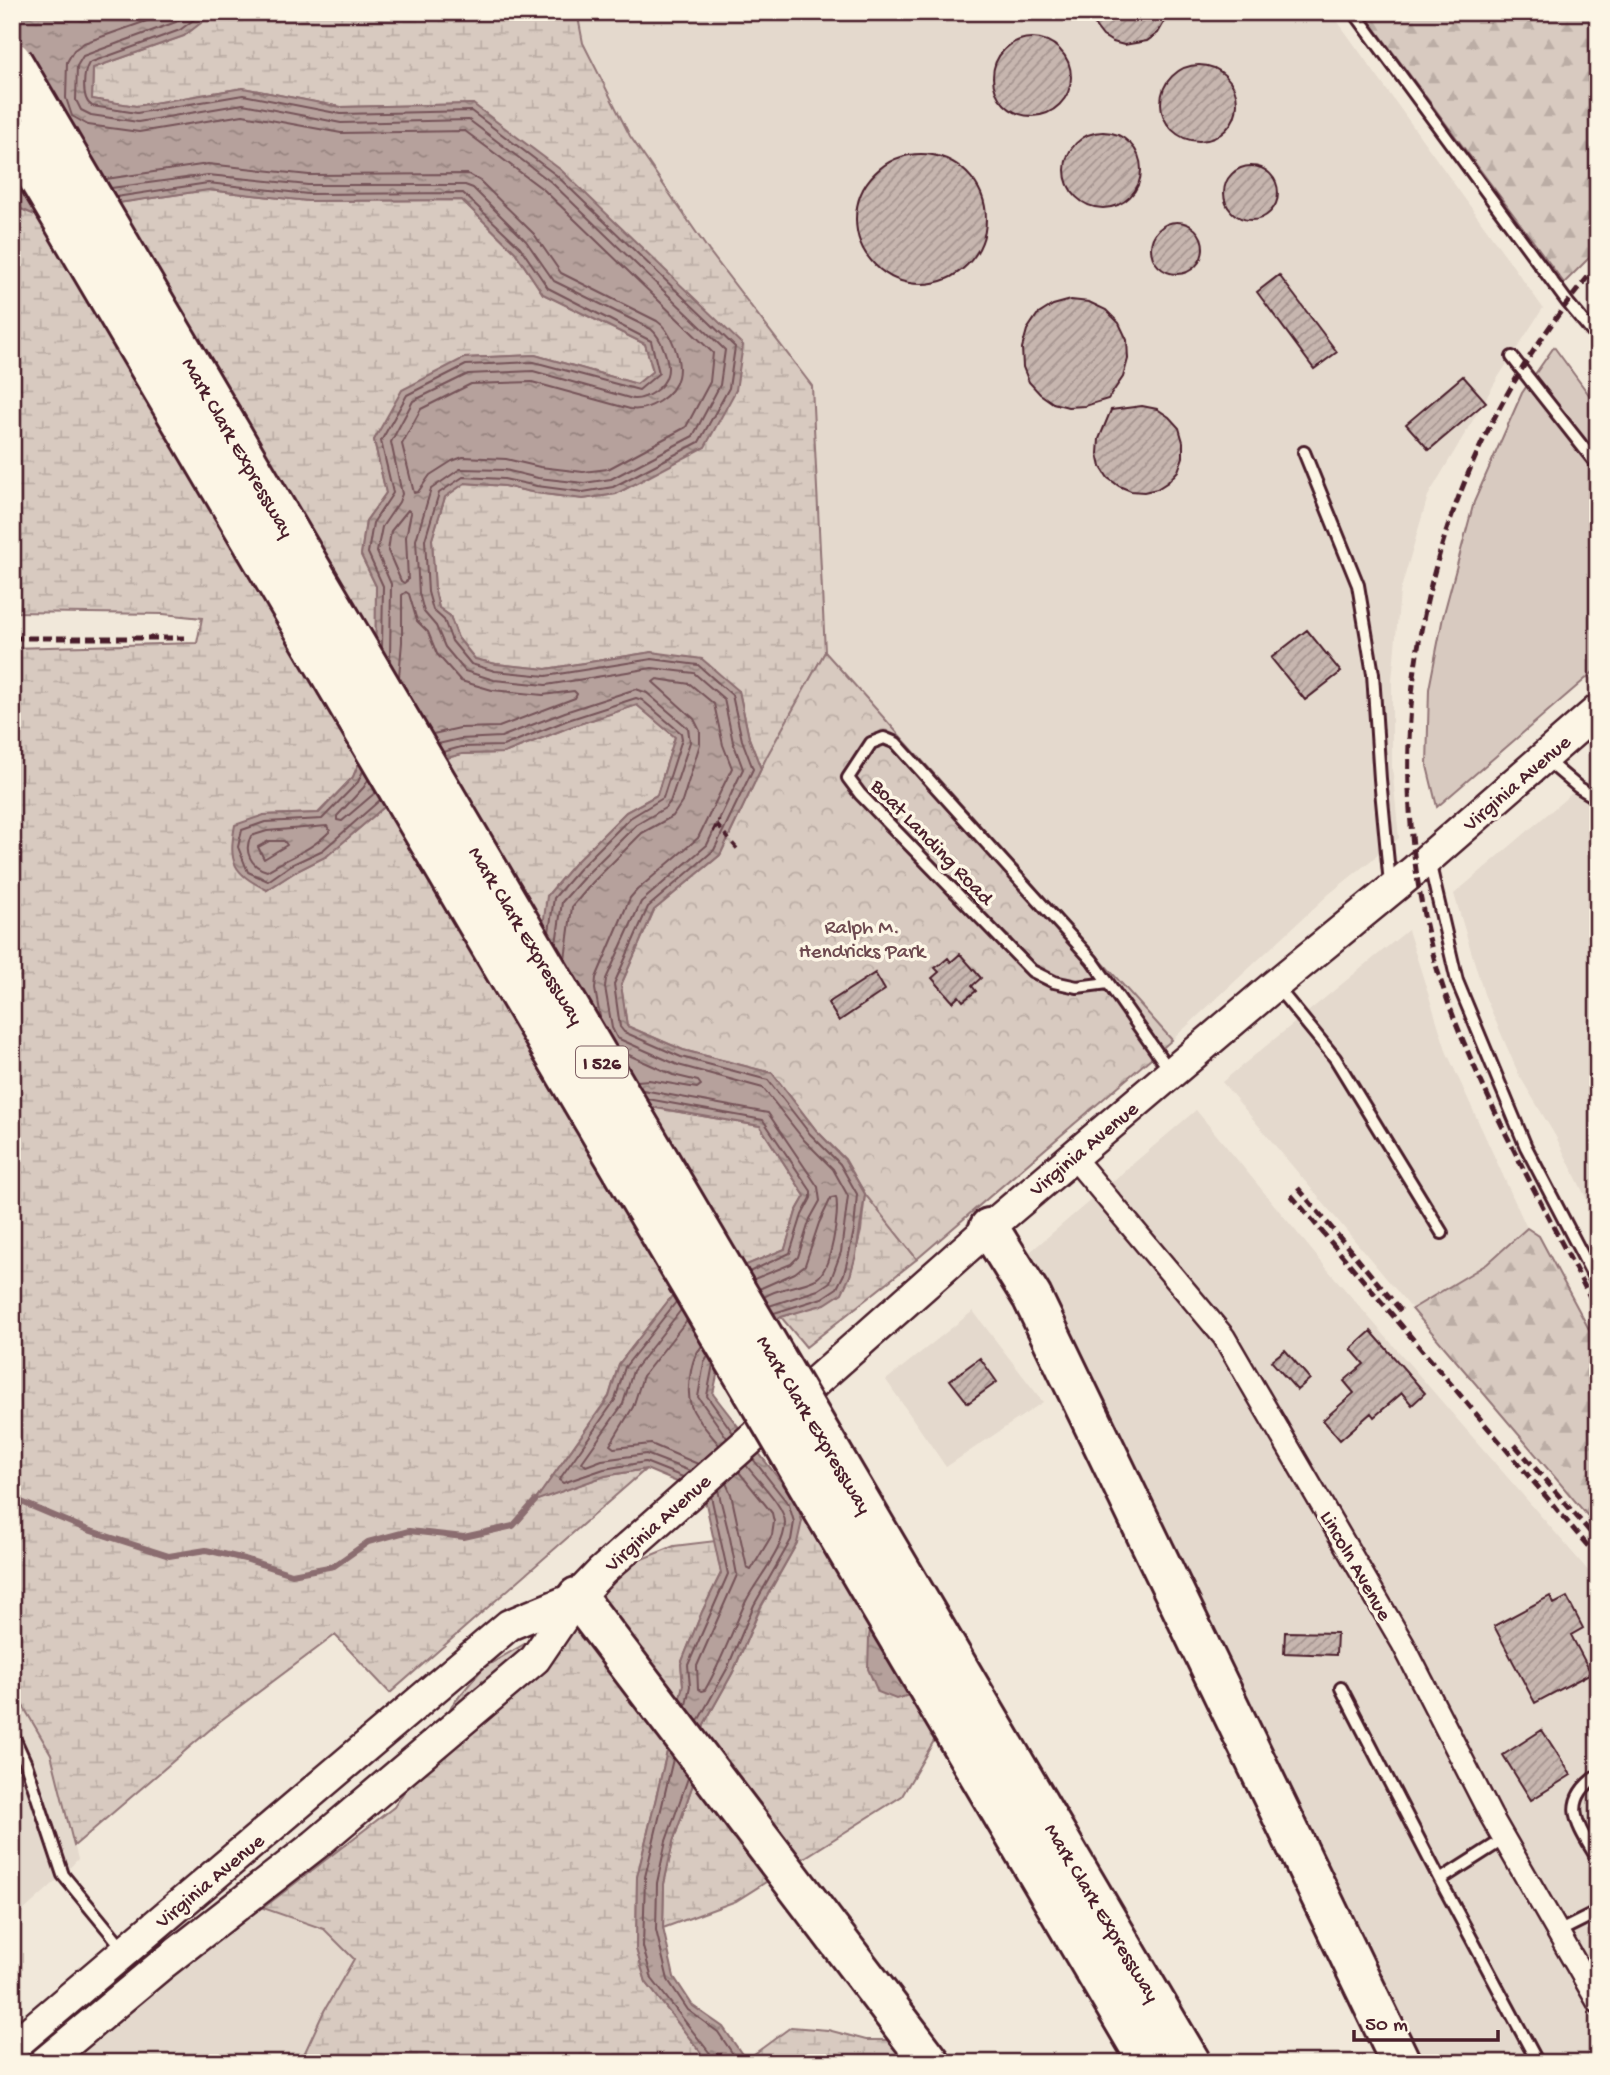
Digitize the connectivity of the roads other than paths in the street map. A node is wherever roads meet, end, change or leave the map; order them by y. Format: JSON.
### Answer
{"nodes":[{"id":1,"x":1354,"y":12,"type":"edge"},
{"id":2,"x":12,"y":61,"type":"edge"},
{"id":3,"x":12,"y":134,"type":"edge"},
{"id":4,"x":1598,"y":339,"type":"edge"},
{"id":5,"x":1512,"y":357,"type":"dead end"},
{"id":6,"x":1304,"y":452,"type":"dead end"},
{"id":7,"x":1598,"y":466,"type":"edge"},
{"id":8,"x":1598,"y":710,"type":"edge"},
{"id":9,"x":1544,"y":758,"type":"junction"},
{"id":10,"x":1598,"y":799,"type":"edge"},
{"id":11,"x":1429,"y":858,"type":"junction"},
{"id":12,"x":1391,"y":890,"type":"junction"},
{"id":13,"x":1108,"y":983,"type":"junction"},
{"id":14,"x":1275,"y":985,"type":"junction"},
{"id":15,"x":1171,"y":1073,"type":"junction"},
{"id":16,"x":1073,"y":1157,"type":"junction"},
{"id":17,"x":989,"y":1228,"type":"junction"},
{"id":18,"x":1442,"y":1233,"type":"dead end"},
{"id":19,"x":1598,"y":1285,"type":"edge"},
{"id":20,"x":589,"y":1584,"type":"junction"},
{"id":21,"x":1341,"y":1688,"type":"dead end"},
{"id":22,"x":12,"y":1733,"type":"edge"},
{"id":23,"x":1598,"y":1775,"type":"edge"},
{"id":24,"x":320,"y":1786,"type":"junction"},
{"id":25,"x":347,"y":1818,"type":"junction"},
{"id":26,"x":1504,"y":1839,"type":"junction"},
{"id":27,"x":1598,"y":1860,"type":"edge"},
{"id":28,"x":1440,"y":1880,"type":"junction"},
{"id":29,"x":1598,"y":1912,"type":"edge"},
{"id":30,"x":1558,"y":1932,"type":"junction"},
{"id":31,"x":125,"y":1951,"type":"junction"},
{"id":32,"x":145,"y":1978,"type":"junction"},
{"id":33,"x":1598,"y":2002,"type":"edge"},
{"id":34,"x":12,"y":2047,"type":"edge"},
{"id":35,"x":44,"y":2063,"type":"edge"},
{"id":36,"x":931,"y":2063,"type":"edge"},
{"id":37,"x":1149,"y":2063,"type":"edge"},
{"id":38,"x":1191,"y":2063,"type":"edge"},
{"id":39,"x":1401,"y":2063,"type":"edge"},
{"id":40,"x":1538,"y":2063,"type":"edge"}],
"edges":[{"from":1,"to":4,"type":"lane"},
{"from":2,"to":38,"type":"highway","name":"Mark Clark Expressway","number":"I 526","bridge":true},
{"from":3,"to":37,"type":"highway","name":"Mark Clark Expressway","number":"I 526","bridge":true},
{"from":5,"to":7,"type":"lane"},
{"from":6,"to":12,"type":"lane"},
{"from":8,"to":9,"type":"main road","name":"Virginia Avenue"},
{"from":9,"to":10,"type":"lane"},
{"from":9,"to":11,"type":"main road","name":"Virginia Avenue"},
{"from":11,"to":12,"type":"main road","name":"Virginia Avenue"},
{"from":11,"to":19,"type":"lane"},
{"from":12,"to":14,"type":"main road","name":"Virginia Avenue"},
{"from":13,"to":13,"type":"lane","name":"Boat Landing Road"},
{"from":13,"to":15,"type":"lane","name":"Boat Landing Road"},
{"from":14,"to":15,"type":"main road","name":"Virginia Avenue"},
{"from":14,"to":18,"type":"lane"},
{"from":15,"to":16,"type":"main road","name":"Virginia Avenue"},
{"from":16,"to":17,"type":"main road","name":"Virginia Avenue"},
{"from":16,"to":26,"type":"street","name":"Lincoln Avenue"},
{"from":17,"to":20,"type":"main road","name":"Virginia Avenue","bridge":true},
{"from":17,"to":39,"type":"highway"},
{"from":20,"to":24,"type":"main road","name":"Virginia Avenue"},
{"from":20,"to":25,"type":"main road","name":"Virginia Avenue"},
{"from":20,"to":36,"type":"highway"},
{"from":21,"to":28,"type":"lane"},
{"from":22,"to":31,"type":"lane"},
{"from":23,"to":27,"type":"lane"},
{"from":24,"to":25,"type":"main road"},
{"from":24,"to":31,"type":"main road","name":"Virginia Avenue"},
{"from":25,"to":32,"type":"main road","name":"Virginia Avenue"},
{"from":26,"to":28,"type":"lane"},
{"from":26,"to":30,"type":"street","name":"Lincoln Avenue"},
{"from":28,"to":40,"type":"lane"},
{"from":29,"to":30,"type":"lane"},
{"from":30,"to":33,"type":"street","name":"Lincoln Avenue"},
{"from":31,"to":32,"type":"main road"},
{"from":31,"to":34,"type":"main road","name":"Virginia Avenue"},
{"from":32,"to":35,"type":"main road","name":"Virginia Avenue"}]}
